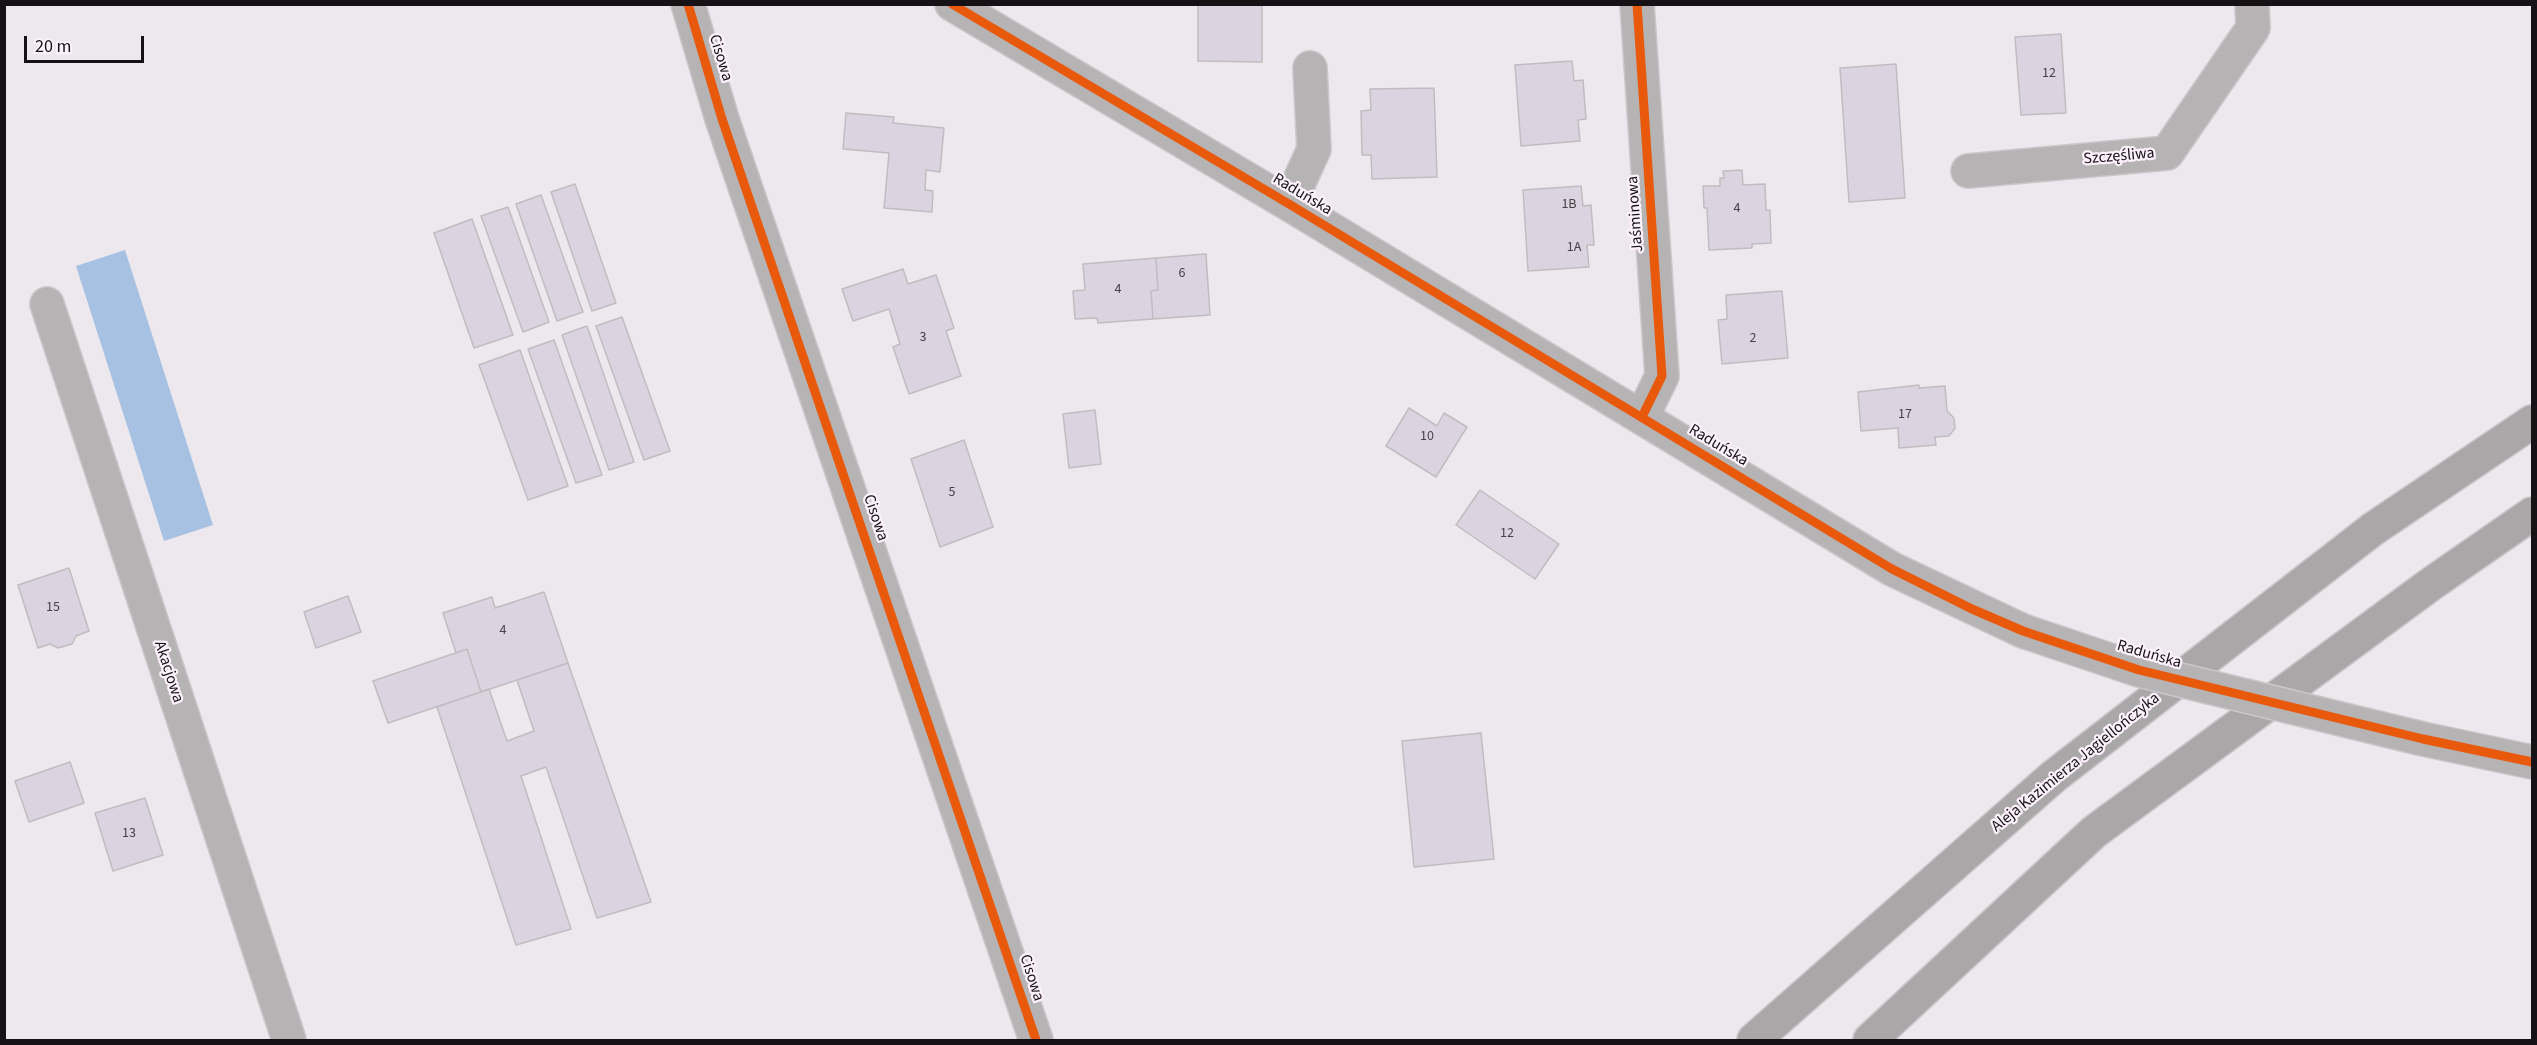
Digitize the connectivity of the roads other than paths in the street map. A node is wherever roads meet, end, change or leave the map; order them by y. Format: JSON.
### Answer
{"nodes":[{"id":1,"x":688,"y":4,"type":"edge"},
{"id":2,"x":952,"y":4,"type":"edge"},
{"id":3,"x":1637,"y":4,"type":"edge"},
{"id":4,"x":2252,"y":4,"type":"edge"},
{"id":5,"x":1310,"y":68,"type":"dead end"},
{"id":6,"x":1968,"y":171,"type":"dead end"},
{"id":7,"x":1289,"y":204,"type":"junction"},
{"id":8,"x":47,"y":304,"type":"dead end"},
{"id":9,"x":1642,"y":417,"type":"junction"},
{"id":10,"x":2532,"y":422,"type":"edge"},
{"id":11,"x":2532,"y":514,"type":"edge"},
{"id":12,"x":2532,"y":762,"type":"edge"},
{"id":13,"x":289,"y":1041,"type":"edge"},
{"id":14,"x":1036,"y":1041,"type":"edge"},
{"id":15,"x":1754,"y":1041,"type":"edge"},
{"id":16,"x":1870,"y":1041,"type":"edge"}],
"edges":[{"from":1,"to":14,"type":"street","name":"Cisowa"},
{"from":2,"to":7,"type":"street","name":"Raduńska"},
{"from":3,"to":9,"type":"street","name":"Jaśminowa"},
{"from":4,"to":6,"type":"street","name":"Szczęśliwa"},
{"from":5,"to":7,"type":"street"},
{"from":7,"to":9,"type":"street","name":"Raduńska"},
{"from":8,"to":13,"type":"street","name":"Akacjowa"},
{"from":9,"to":12,"type":"street","name":"Raduńska","bridge":true},
{"from":10,"to":15,"type":"highway","name":"Aleja Kazimierza Jagiellończyka"},
{"from":11,"to":16,"type":"highway"}]}
